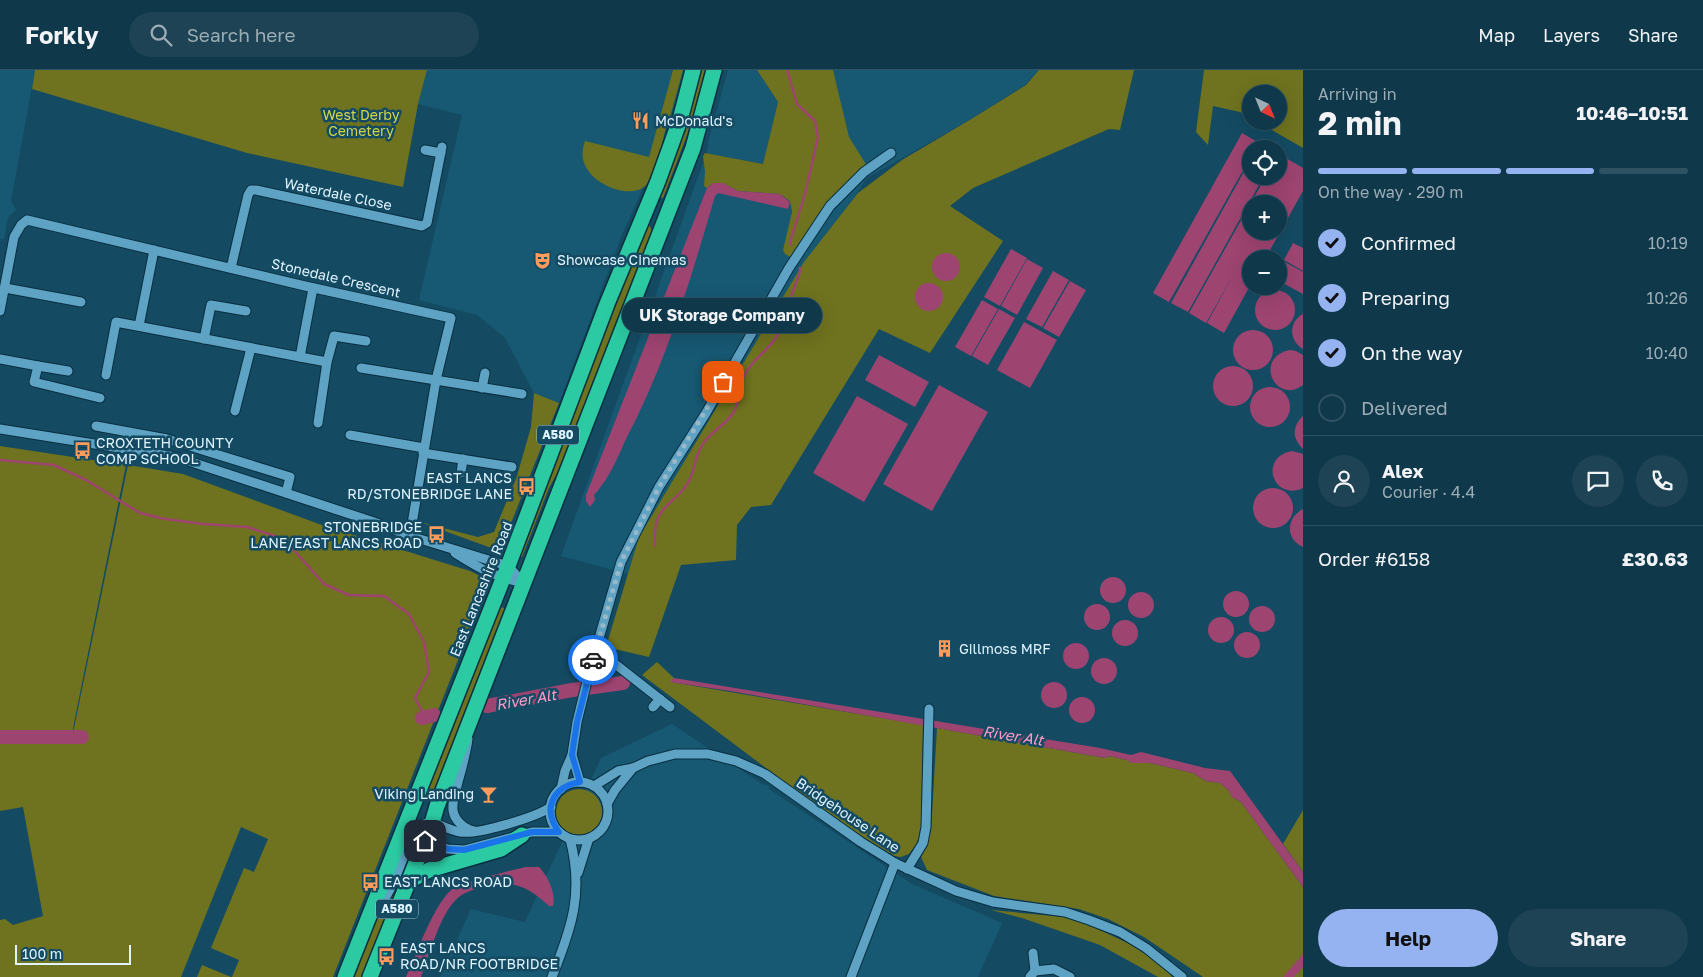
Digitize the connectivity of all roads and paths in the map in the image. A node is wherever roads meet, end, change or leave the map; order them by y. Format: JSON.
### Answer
{"nodes":[{"id":1,"x":693,"y":70,"type":"edge"},
{"id":2,"x":714,"y":70,"type":"edge"},
{"id":3,"x":425,"y":150,"type":"dead end"},
{"id":4,"x":891,"y":153,"type":"dead end"},
{"id":5,"x":154,"y":250,"type":"junction"},
{"id":6,"x":231,"y":268,"type":"junction"},
{"id":7,"x":5,"y":288,"type":"junction"},
{"id":8,"x":313,"y":288,"type":"junction"},
{"id":9,"x":80,"y":302,"type":"dead end"},
{"id":10,"x":0,"y":311,"type":"edge"},
{"id":11,"x":246,"y":311,"type":"dead end"},
{"id":12,"x":139,"y":326,"type":"junction"},
{"id":13,"x":204,"y":339,"type":"junction"},
{"id":14,"x":366,"y":341,"type":"dead end"},
{"id":15,"x":251,"y":348,"type":"junction"},
{"id":16,"x":300,"y":357,"type":"junction"},
{"id":17,"x":0,"y":359,"type":"edge"},
{"id":18,"x":328,"y":362,"type":"junction"},
{"id":19,"x":38,"y":366,"type":"junction"},
{"id":20,"x":360,"y":368,"type":"dead end"},
{"id":21,"x":68,"y":371,"type":"dead end"},
{"id":22,"x":485,"y":373,"type":"dead end"},
{"id":23,"x":106,"y":375,"type":"dead end"},
{"id":24,"x":436,"y":380,"type":"junction"},
{"id":25,"x":482,"y":388,"type":"junction"},
{"id":26,"x":522,"y":394,"type":"dead end"},
{"id":27,"x":100,"y":398,"type":"dead end"},
{"id":28,"x":235,"y":411,"type":"dead end"},
{"id":29,"x":318,"y":423,"type":"dead end"},
{"id":30,"x":96,"y":426,"type":"dead end"},
{"id":31,"x":0,"y":429,"type":"edge"},
{"id":32,"x":350,"y":435,"type":"dead end"},
{"id":33,"x":167,"y":439,"type":"junction"},
{"id":34,"x":424,"y":451,"type":"junction"},
{"id":35,"x":163,"y":454,"type":"junction"},
{"id":36,"x":463,"y":459,"type":"junction"},
{"id":37,"x":512,"y":467,"type":"dead end"},
{"id":38,"x":461,"y":473,"type":"dead end"},
{"id":39,"x":286,"y":493,"type":"junction"},
{"id":40,"x":410,"y":536,"type":"junction"},
{"id":41,"x":442,"y":546,"type":"junction"},
{"id":42,"x":506,"y":572,"type":"junction"},
{"id":43,"x":524,"y":583,"type":"junction"},
{"id":44,"x":596,"y":649,"type":"junction"},
{"id":45,"x":660,"y":699,"type":"junction"},
{"id":46,"x":653,"y":707,"type":"dead end"},
{"id":47,"x":670,"y":708,"type":"dead end"},
{"id":48,"x":929,"y":709,"type":"dead end"},
{"id":49,"x":470,"y":721,"type":"junction"},
{"id":50,"x":572,"y":755,"type":"junction"},
{"id":51,"x":633,"y":768,"type":"junction"},
{"id":52,"x":580,"y":782,"type":"junction"},
{"id":53,"x":594,"y":786,"type":"junction"},
{"id":54,"x":562,"y":789,"type":"junction"},
{"id":55,"x":607,"y":804,"type":"junction"},
{"id":56,"x":551,"y":806,"type":"junction"},
{"id":57,"x":409,"y":812,"type":"junction"},
{"id":58,"x":432,"y":823,"type":"junction"},
{"id":59,"x":477,"y":831,"type":"junction"},
{"id":60,"x":559,"y":832,"type":"junction"},
{"id":61,"x":522,"y":835,"type":"junction"},
{"id":62,"x":420,"y":837,"type":"junction"},
{"id":63,"x":589,"y":838,"type":"junction"},
{"id":64,"x":570,"y":839,"type":"junction"},
{"id":65,"x":896,"y":864,"type":"junction"},
{"id":66,"x":907,"y":869,"type":"junction"},
{"id":67,"x":577,"y":878,"type":"junction"},
{"id":68,"x":408,"y":882,"type":"junction"},
{"id":69,"x":366,"y":925,"type":"junction"},
{"id":70,"x":1033,"y":953,"type":"dead end"},
{"id":71,"x":1032,"y":974,"type":"edge"},
{"id":72,"x":345,"y":977,"type":"edge"},
{"id":73,"x":370,"y":977,"type":"edge"},
{"id":74,"x":552,"y":977,"type":"edge"},
{"id":75,"x":851,"y":977,"type":"edge"},
{"id":76,"x":1070,"y":977,"type":"edge"},
{"id":77,"x":1182,"y":977,"type":"edge"}],
"edges":[{"from":1,"to":42,"type":"highway","name":"East Lancashire Road","number":"A580"},
{"from":2,"to":43,"type":"highway","number":"A580"},
{"from":3,"to":6,"type":"street","name":"Waterdale Close"},
{"from":4,"to":44,"type":"street"},
{"from":5,"to":6,"type":"street","name":"Stonedale Crescent"},
{"from":5,"to":7,"type":"street","name":"Stonedale Crescent"},
{"from":5,"to":12,"type":"street"},
{"from":6,"to":8,"type":"street","name":"Stonedale Crescent"},
{"from":7,"to":9,"type":"street"},
{"from":7,"to":10,"type":"street","name":"Stonedale Crescent"},
{"from":8,"to":16,"type":"street"},
{"from":8,"to":24,"type":"street","name":"Stonedale Crescent"},
{"from":11,"to":13,"type":"street"},
{"from":12,"to":13,"type":"street"},
{"from":12,"to":23,"type":"street"},
{"from":13,"to":15,"type":"street"},
{"from":14,"to":18,"type":"street"},
{"from":15,"to":16,"type":"street"},
{"from":15,"to":28,"type":"street"},
{"from":16,"to":18,"type":"street"},
{"from":17,"to":19,"type":"street"},
{"from":18,"to":29,"type":"street"},
{"from":19,"to":21,"type":"street"},
{"from":19,"to":27,"type":"street"},
{"from":20,"to":24,"type":"street"},
{"from":22,"to":25,"type":"street"},
{"from":24,"to":25,"type":"street"},
{"from":24,"to":34,"type":"street","name":"Stonedale Crescent"},
{"from":25,"to":26,"type":"street"},
{"from":30,"to":33,"type":"street"},
{"from":31,"to":35,"type":"street"},
{"from":32,"to":34,"type":"street"},
{"from":33,"to":35,"type":"street"},
{"from":33,"to":39,"type":"street"},
{"from":34,"to":36,"type":"street"},
{"from":34,"to":40,"type":"street","name":"Stonedale Crescent"},
{"from":35,"to":39,"type":"street"},
{"from":36,"to":37,"type":"street"},
{"from":36,"to":38,"type":"street"},
{"from":39,"to":40,"type":"street"},
{"from":40,"to":41,"type":"street"},
{"from":41,"to":42,"type":"street"},
{"from":41,"to":42,"type":"street"},
{"from":42,"to":43,"type":"street"},
{"from":42,"to":43,"type":"street"},
{"from":42,"to":57,"type":"highway","name":"East Lancashire Road","number":"A580"},
{"from":43,"to":49,"type":"highway","number":"A580"},
{"from":44,"to":45,"type":"street"},
{"from":44,"to":50,"type":"street"},
{"from":45,"to":46,"type":"street"},
{"from":45,"to":47,"type":"street"},
{"from":48,"to":66,"type":"street"},
{"from":49,"to":58,"type":"highway","number":"A580"},
{"from":49,"to":59,"type":"street"},
{"from":50,"to":52,"type":"street"},
{"from":50,"to":54,"type":"street"},
{"from":51,"to":53,"type":"street","name":"Bridgehouse Lane"},
{"from":51,"to":55,"type":"street","name":"Bridgehouse Lane"},
{"from":51,"to":65,"type":"street","name":"Bridgehouse Lane"},
{"from":52,"to":53,"type":"street"},
{"from":52,"to":54,"type":"street"},
{"from":53,"to":55,"type":"street"},
{"from":54,"to":56,"type":"street"},
{"from":55,"to":63,"type":"street"},
{"from":56,"to":59,"type":"street"},
{"from":56,"to":60,"type":"street"},
{"from":57,"to":62,"type":"street"},
{"from":57,"to":69,"type":"highway","name":"East Lancashire Road","number":"A580"},
{"from":58,"to":59,"type":"street"},
{"from":58,"to":62,"type":"highway","number":"A580"},
{"from":60,"to":61,"type":"street"},
{"from":60,"to":64,"type":"street"},
{"from":61,"to":62,"type":"street"},
{"from":61,"to":68,"type":"highway"},
{"from":62,"to":68,"type":"highway","number":"A580"},
{"from":62,"to":69,"type":"street"},
{"from":63,"to":64,"type":"street"},
{"from":63,"to":67,"type":"street"},
{"from":64,"to":67,"type":"street"},
{"from":65,"to":66,"type":"street","name":"Bridgehouse Lane"},
{"from":65,"to":75,"type":"street"},
{"from":66,"to":77,"type":"street","name":"Bridgehouse Lane"},
{"from":67,"to":74,"type":"street"},
{"from":68,"to":73,"type":"highway","number":"A580"},
{"from":69,"to":72,"type":"highway","name":"East Lancashire Road","number":"A580"},
{"from":70,"to":71,"type":"street"},
{"from":71,"to":76,"type":"street"}]}
